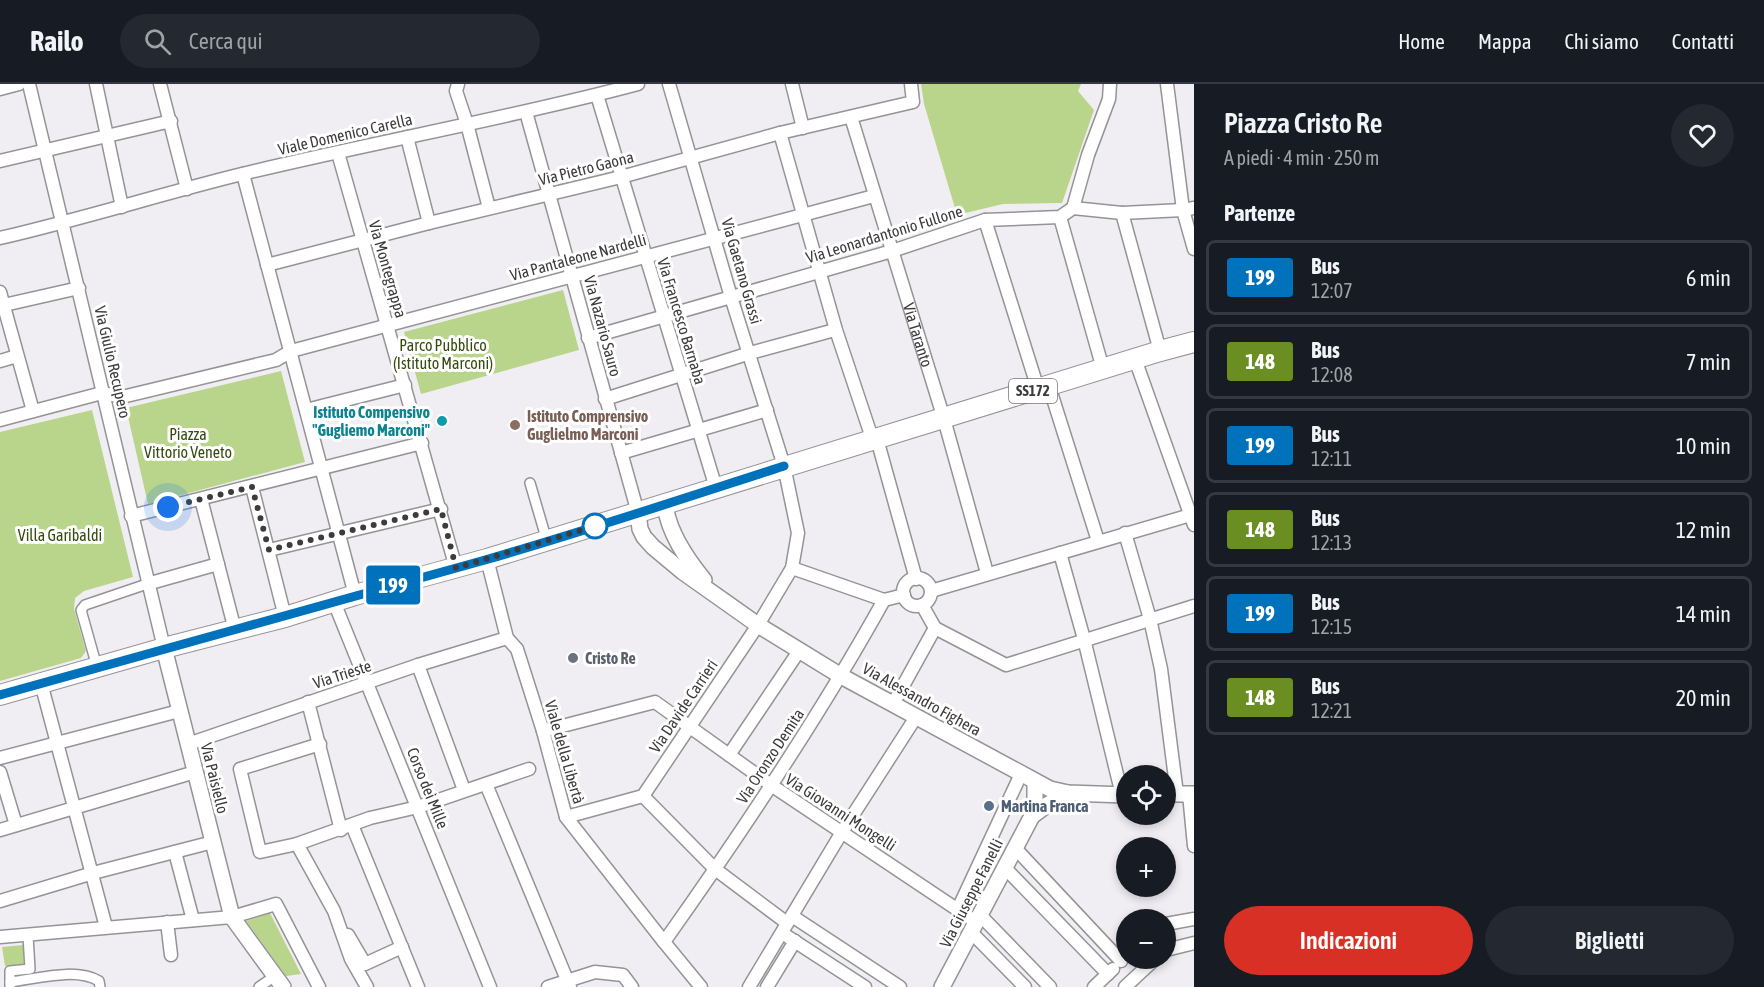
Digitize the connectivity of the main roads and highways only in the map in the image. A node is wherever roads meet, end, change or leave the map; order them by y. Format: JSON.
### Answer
{"nodes":[{"id":1,"x":1194,"y":342,"type":"edge"},
{"id":2,"x":0,"y":695,"type":"edge"}],
"edges":[{"from":1,"to":2,"type":"main road","number":"SS172"}]}
